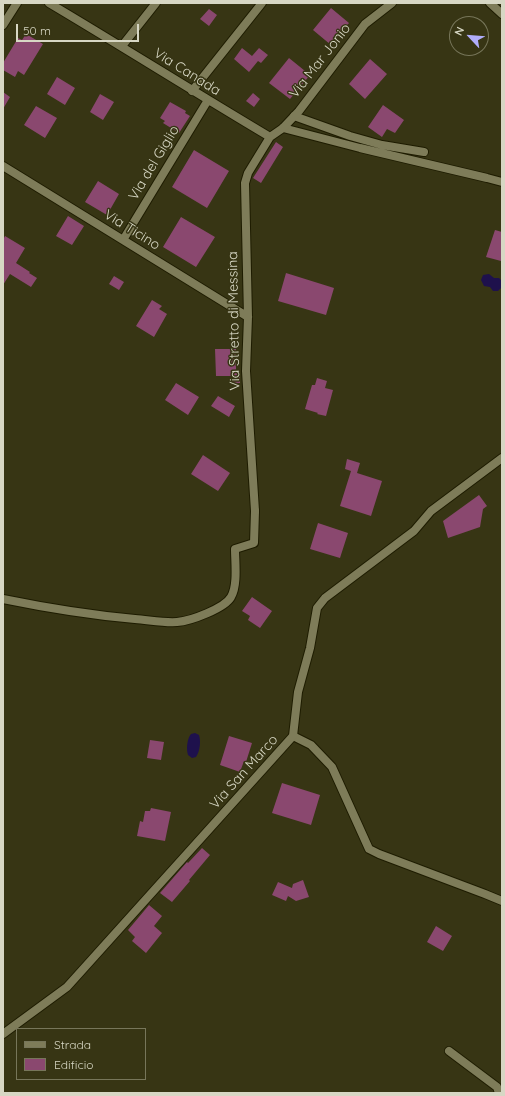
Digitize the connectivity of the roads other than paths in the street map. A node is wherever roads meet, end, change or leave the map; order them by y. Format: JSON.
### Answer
{"nodes":[{"id":1,"x":17,"y":3,"type":"edge"},
{"id":2,"x":49,"y":3,"type":"edge"},
{"id":3,"x":156,"y":3,"type":"edge"},
{"id":4,"x":262,"y":3,"type":"edge"},
{"id":5,"x":392,"y":3,"type":"edge"},
{"id":6,"x":490,"y":3,"type":"edge"},
{"id":7,"x":502,"y":14,"type":"edge"},
{"id":8,"x":3,"y":25,"type":"edge"},
{"id":9,"x":122,"y":46,"type":"junction"},
{"id":10,"x":192,"y":91,"type":"junction"},
{"id":11,"x":208,"y":100,"type":"junction"},
{"id":12,"x":294,"y":116,"type":"junction"},
{"id":13,"x":283,"y":128,"type":"junction"},
{"id":14,"x":270,"y":137,"type":"junction"},
{"id":15,"x":424,"y":152,"type":"dead end"},
{"id":16,"x":3,"y":166,"type":"edge"},
{"id":17,"x":502,"y":182,"type":"edge"},
{"id":18,"x":122,"y":240,"type":"junction"},
{"id":19,"x":248,"y":317,"type":"junction"},
{"id":20,"x":502,"y":458,"type":"edge"},
{"id":21,"x":3,"y":599,"type":"edge"},
{"id":22,"x":293,"y":736,"type":"junction"},
{"id":23,"x":502,"y":901,"type":"edge"},
{"id":24,"x":3,"y":1034,"type":"edge"},
{"id":25,"x":449,"y":1051,"type":"dead end"},
{"id":26,"x":499,"y":1093,"type":"edge"}],
"edges":[{"from":1,"to":8,"type":"street"},
{"from":2,"to":9,"type":"street","name":"Via Canada"},
{"from":3,"to":9,"type":"street"},
{"from":4,"to":10,"type":"street"},
{"from":5,"to":12,"type":"street","name":"Via Mar Jonio"},
{"from":6,"to":7,"type":"street"},
{"from":9,"to":10,"type":"street","name":"Via Canada"},
{"from":10,"to":11,"type":"street","name":"Via Canada"},
{"from":11,"to":14,"type":"street","name":"Via Canada"},
{"from":11,"to":18,"type":"street","name":"Via del Giglio"},
{"from":12,"to":13,"type":"street","name":"Via Mar Jonio"},
{"from":12,"to":15,"type":"street"},
{"from":13,"to":14,"type":"street","name":"Via Mar Jonio"},
{"from":13,"to":17,"type":"street"},
{"from":14,"to":19,"type":"street","name":"Via Stretto di Messina"},
{"from":16,"to":18,"type":"street","name":"Via Ticino"},
{"from":18,"to":19,"type":"street","name":"Via Ticino"},
{"from":19,"to":21,"type":"street","name":"Via Stretto di Messina"},
{"from":20,"to":22,"type":"street","name":"Via San Marco"},
{"from":22,"to":23,"type":"street"},
{"from":22,"to":24,"type":"street","name":"Via San Marco"},
{"from":25,"to":26,"type":"street"}]}
